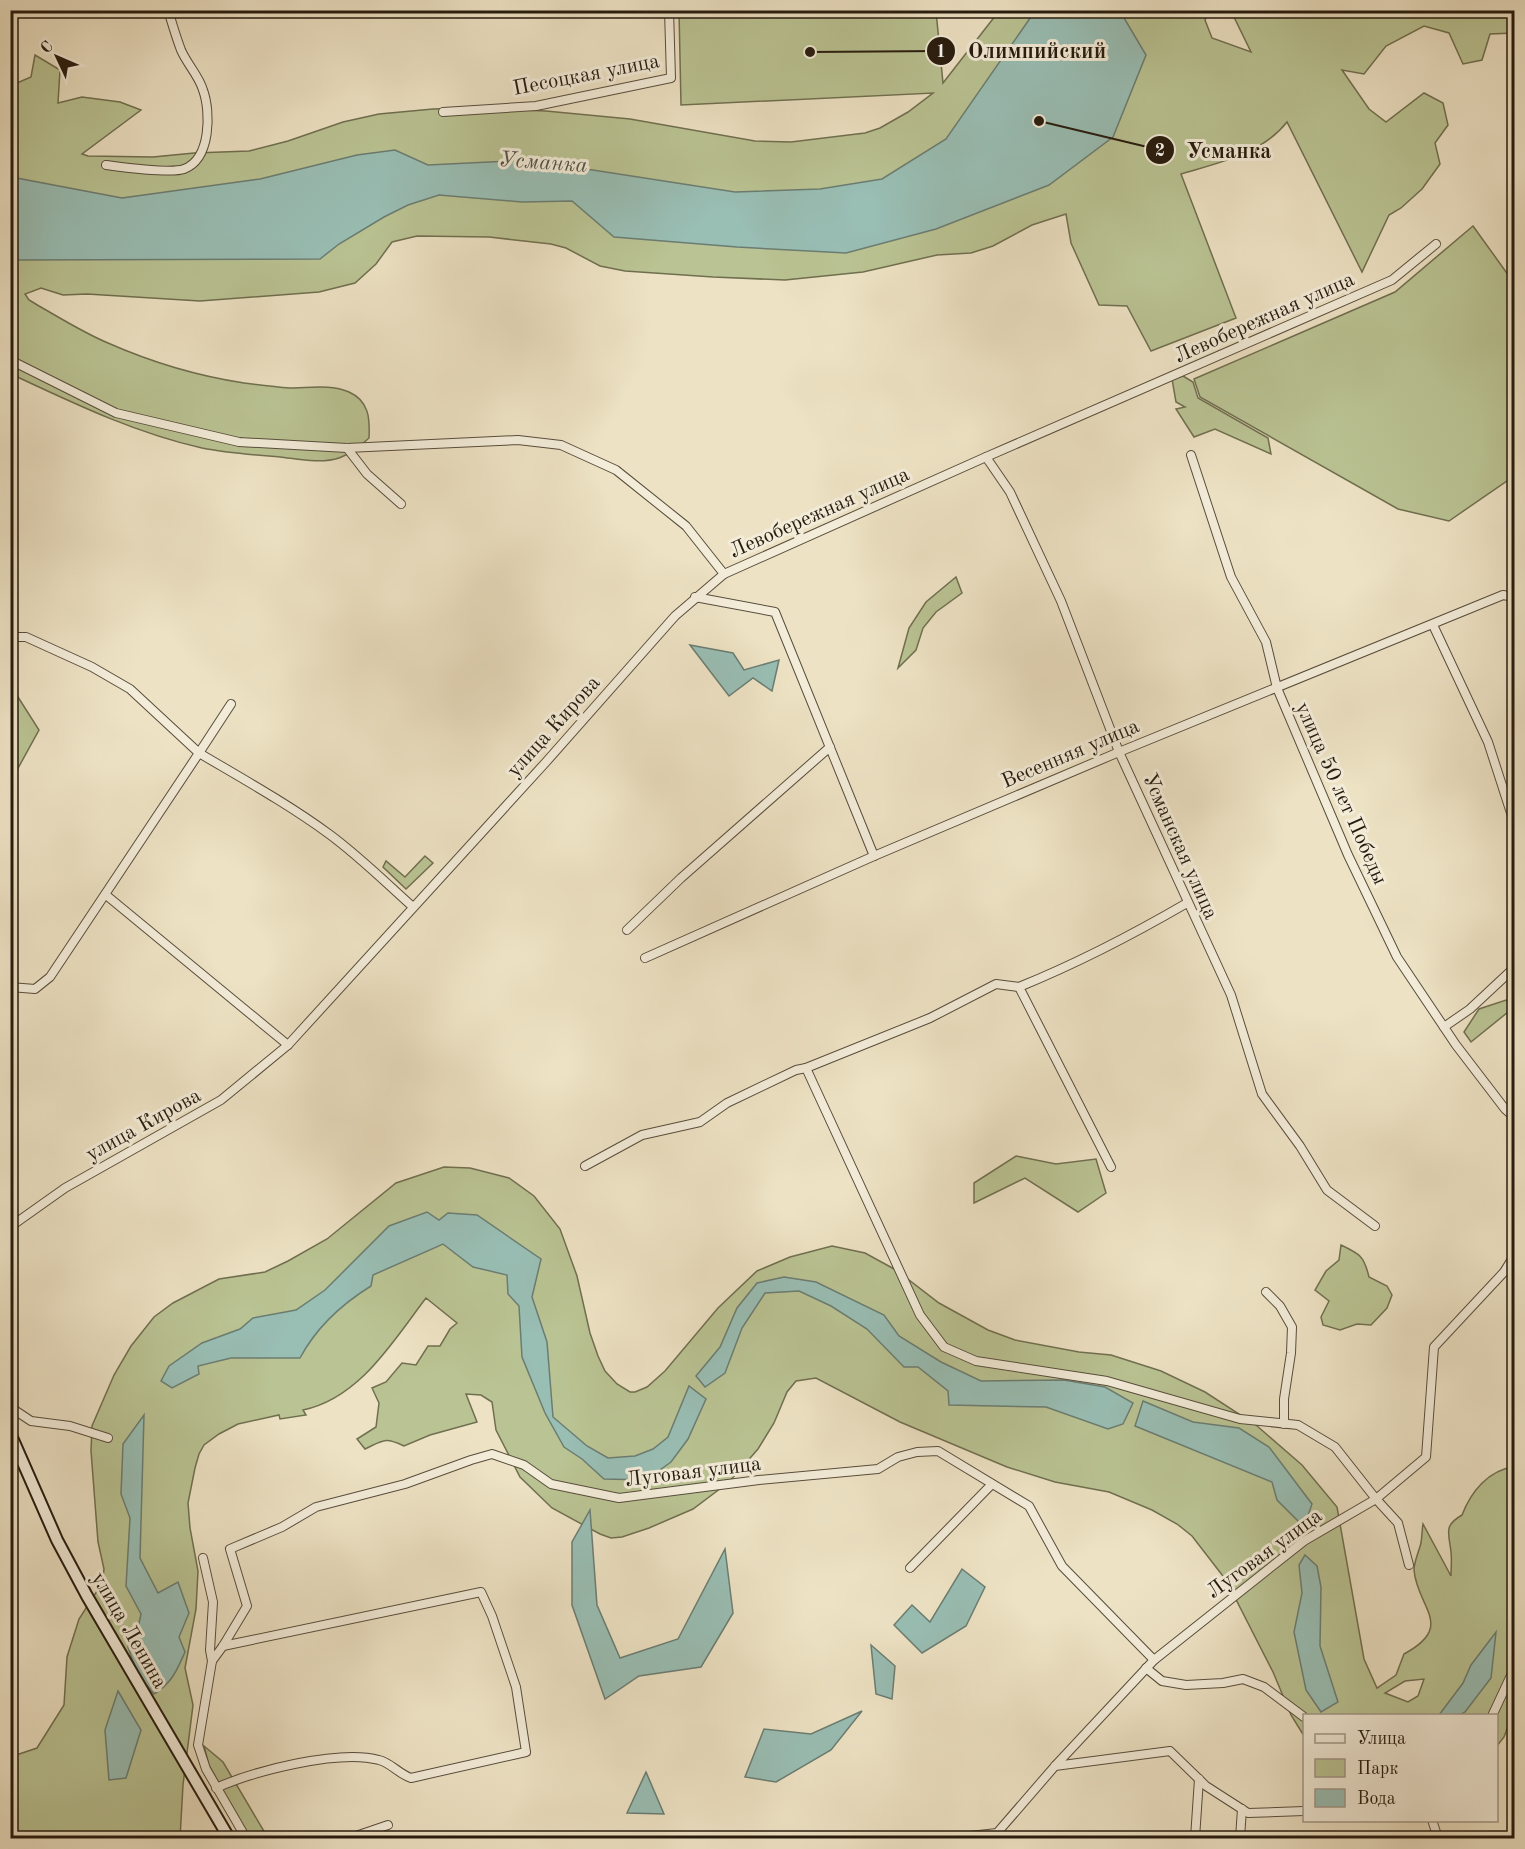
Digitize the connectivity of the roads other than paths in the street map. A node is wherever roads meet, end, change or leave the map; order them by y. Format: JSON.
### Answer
{"nodes":[{"id":1,"x":168,"y":10,"type":"edge"},
{"id":2,"x":669,"y":10,"type":"edge"},
{"id":3,"x":443,"y":112,"type":"dead end"},
{"id":4,"x":106,"y":165,"type":"dead end"},
{"id":5,"x":1436,"y":244,"type":"dead end"},
{"id":6,"x":10,"y":360,"type":"edge"},
{"id":7,"x":347,"y":448,"type":"junction"},
{"id":8,"x":1191,"y":455,"type":"dead end"},
{"id":9,"x":986,"y":457,"type":"junction"},
{"id":10,"x":401,"y":504,"type":"dead end"},
{"id":11,"x":724,"y":574,"type":"junction"},
{"id":12,"x":695,"y":597,"type":"junction"},
{"id":13,"x":1515,"y":597,"type":"edge"},
{"id":14,"x":1433,"y":625,"type":"junction"},
{"id":15,"x":10,"y":637,"type":"edge"},
{"id":16,"x":1277,"y":688,"type":"junction"},
{"id":17,"x":231,"y":704,"type":"dead end"},
{"id":18,"x":830,"y":747,"type":"junction"},
{"id":19,"x":1119,"y":752,"type":"junction"},
{"id":20,"x":199,"y":753,"type":"junction"},
{"id":21,"x":1511,"y":813,"type":"dead end"},
{"id":22,"x":874,"y":856,"type":"junction"},
{"id":23,"x":106,"y":895,"type":"junction"},
{"id":24,"x":1187,"y":903,"type":"junction"},
{"id":25,"x":413,"y":907,"type":"junction"},
{"id":26,"x":627,"y":930,"type":"dead end"},
{"id":27,"x":645,"y":958,"type":"dead end"},
{"id":28,"x":1515,"y":968,"type":"edge"},
{"id":29,"x":10,"y":987,"type":"edge"},
{"id":30,"x":1019,"y":987,"type":"junction"},
{"id":31,"x":1444,"y":1027,"type":"junction"},
{"id":32,"x":288,"y":1045,"type":"junction"},
{"id":33,"x":806,"y":1068,"type":"junction"},
{"id":34,"x":1515,"y":1117,"type":"edge"},
{"id":35,"x":585,"y":1166,"type":"dead end"},
{"id":36,"x":1111,"y":1167,"type":"dead end"},
{"id":37,"x":1375,"y":1226,"type":"dead end"},
{"id":38,"x":10,"y":1227,"type":"edge"},
{"id":39,"x":1515,"y":1256,"type":"edge"},
{"id":40,"x":1266,"y":1292,"type":"dead end"},
{"id":41,"x":10,"y":1407,"type":"edge"},
{"id":42,"x":1284,"y":1424,"type":"junction"},
{"id":43,"x":10,"y":1433,"type":"edge"},
{"id":44,"x":108,"y":1438,"type":"dead end"},
{"id":45,"x":993,"y":1484,"type":"junction"},
{"id":46,"x":1376,"y":1499,"type":"junction"},
{"id":47,"x":203,"y":1558,"type":"dead end"},
{"id":48,"x":1409,"y":1565,"type":"dead end"},
{"id":49,"x":910,"y":1569,"type":"dead end"},
{"id":50,"x":223,"y":1646,"type":"junction"},
{"id":51,"x":212,"y":1660,"type":"junction"},
{"id":52,"x":1154,"y":1660,"type":"junction"},
{"id":53,"x":1146,"y":1668,"type":"junction"},
{"id":54,"x":1515,"y":1669,"type":"edge"},
{"id":55,"x":1493,"y":1714,"type":"edge"},
{"id":56,"x":1303,"y":1716,"type":"edge"},
{"id":57,"x":1055,"y":1766,"type":"junction"},
{"id":58,"x":1199,"y":1779,"type":"junction"},
{"id":59,"x":216,"y":1788,"type":"junction"},
{"id":60,"x":1242,"y":1809,"type":"junction"},
{"id":61,"x":1303,"y":1811,"type":"edge"},
{"id":62,"x":1432,"y":1822,"type":"edge"},
{"id":63,"x":388,"y":1825,"type":"dead end"},
{"id":64,"x":229,"y":1839,"type":"edge"},
{"id":65,"x":246,"y":1839,"type":"edge"},
{"id":66,"x":350,"y":1839,"type":"edge"},
{"id":67,"x":952,"y":1839,"type":"edge"},
{"id":68,"x":1195,"y":1839,"type":"edge"},
{"id":69,"x":1240,"y":1839,"type":"edge"},
{"id":70,"x":1438,"y":1839,"type":"edge"}],
"edges":[{"from":1,"to":4,"type":"street"},
{"from":2,"to":3,"type":"street","name":"Песоцкая улица"},
{"from":5,"to":9,"type":"street","name":"Левобережная улица"},
{"from":6,"to":7,"type":"street","name":"Левобережная улица"},
{"from":7,"to":10,"type":"street"},
{"from":7,"to":11,"type":"street","name":"Левобережная улица"},
{"from":8,"to":16,"type":"street","name":"улица 50 лет Победы"},
{"from":9,"to":11,"type":"street","name":"Левобережная улица"},
{"from":9,"to":19,"type":"street","name":"Усманская улица"},
{"from":11,"to":12,"type":"street","name":"улица Кирова"},
{"from":12,"to":18,"type":"street"},
{"from":12,"to":25,"type":"street","name":"улица Кирова"},
{"from":13,"to":14,"type":"street","name":"Весенняя улица"},
{"from":14,"to":16,"type":"street","name":"Весенняя улица"},
{"from":14,"to":21,"type":"street"},
{"from":15,"to":20,"type":"street"},
{"from":16,"to":19,"type":"street","name":"Весенняя улица"},
{"from":16,"to":31,"type":"street","name":"улица 50 лет Победы"},
{"from":17,"to":20,"type":"street"},
{"from":18,"to":22,"type":"street"},
{"from":18,"to":26,"type":"street"},
{"from":19,"to":22,"type":"street","name":"Весенняя улица"},
{"from":19,"to":24,"type":"street","name":"Усманская улица"},
{"from":20,"to":23,"type":"street"},
{"from":20,"to":25,"type":"street"},
{"from":22,"to":27,"type":"street","name":"Весенняя улица"},
{"from":23,"to":29,"type":"street"},
{"from":23,"to":32,"type":"street"},
{"from":24,"to":30,"type":"street"},
{"from":24,"to":37,"type":"street","name":"Усманская улица"},
{"from":25,"to":32,"type":"street","name":"улица Кирова"},
{"from":28,"to":31,"type":"street"},
{"from":30,"to":33,"type":"street"},
{"from":30,"to":36,"type":"street"},
{"from":31,"to":34,"type":"street","name":"улица 50 лет Победы"},
{"from":32,"to":38,"type":"street","name":"улица Кирова"},
{"from":33,"to":35,"type":"street"},
{"from":33,"to":42,"type":"street"},
{"from":39,"to":46,"type":"street","name":"Луговая улица"},
{"from":40,"to":42,"type":"street"},
{"from":41,"to":44,"type":"street"},
{"from":42,"to":46,"type":"street"},
{"from":43,"to":64,"type":"main road","name":"улица Ленина"},
{"from":45,"to":49,"type":"street"},
{"from":45,"to":50,"type":"street","name":"Луговая улица"},
{"from":45,"to":52,"type":"street","name":"Луговая улица"},
{"from":46,"to":48,"type":"street"},
{"from":46,"to":52,"type":"street","name":"Луговая улица"},
{"from":47,"to":51,"type":"street"},
{"from":50,"to":51,"type":"street","name":"Луговая улица"},
{"from":50,"to":59,"type":"street"},
{"from":51,"to":59,"type":"street","name":"Луговая улица"},
{"from":52,"to":53,"type":"street","name":"Луговая улица"},
{"from":53,"to":56,"type":"street"},
{"from":53,"to":57,"type":"street","name":"Луговая улица"},
{"from":54,"to":55,"type":"street"},
{"from":57,"to":58,"type":"street"},
{"from":57,"to":67,"type":"street","name":"Луговая улица"},
{"from":58,"to":60,"type":"street"},
{"from":58,"to":68,"type":"street"},
{"from":59,"to":65,"type":"street","name":"Луговая улица"},
{"from":60,"to":61,"type":"street"},
{"from":60,"to":69,"type":"street"},
{"from":62,"to":70,"type":"street"},
{"from":63,"to":66,"type":"street"}]}
